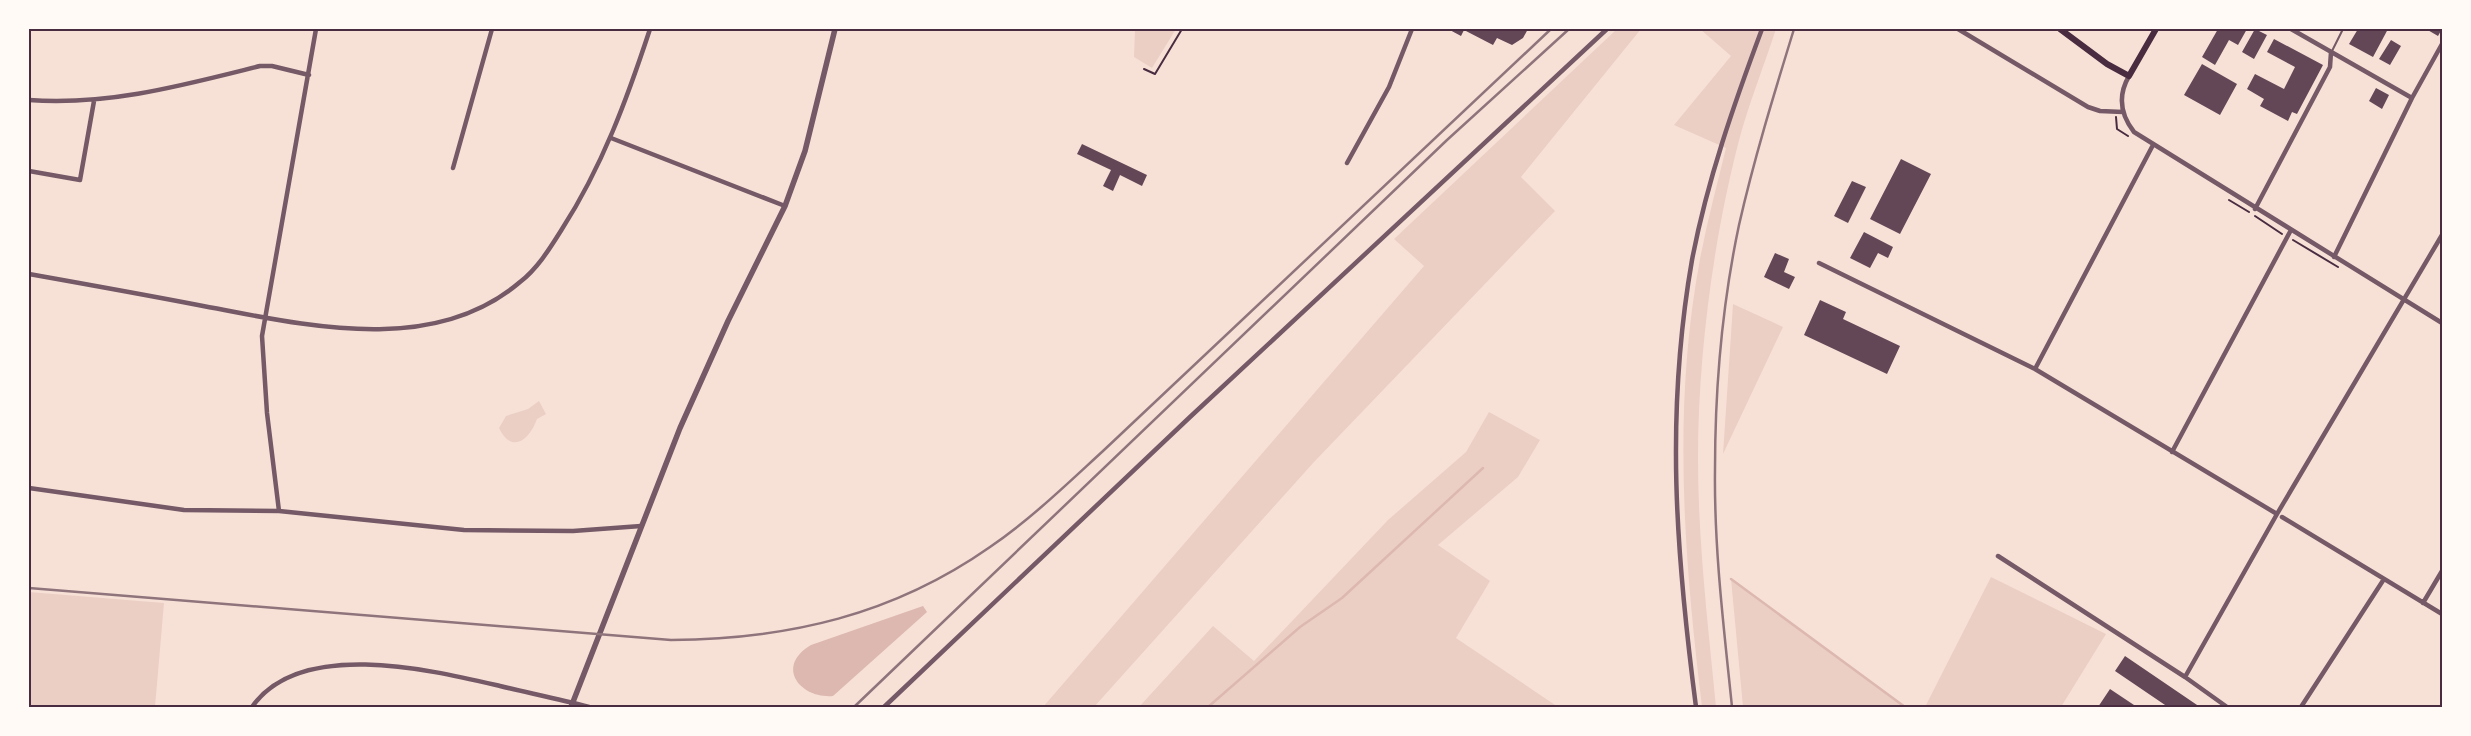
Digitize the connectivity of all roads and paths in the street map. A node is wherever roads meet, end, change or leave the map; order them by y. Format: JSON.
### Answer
{"nodes":[{"id":1,"x":316,"y":29,"type":"edge"},
{"id":2,"x":492,"y":29,"type":"edge"},
{"id":3,"x":650,"y":29,"type":"edge"},
{"id":4,"x":835,"y":29,"type":"edge"},
{"id":5,"x":1182,"y":29,"type":"edge"},
{"id":6,"x":1412,"y":29,"type":"edge"},
{"id":7,"x":1607,"y":29,"type":"edge"},
{"id":8,"x":1762,"y":29,"type":"edge"},
{"id":9,"x":1958,"y":29,"type":"edge"},
{"id":10,"x":2060,"y":29,"type":"edge"},
{"id":11,"x":2156,"y":29,"type":"edge"},
{"id":12,"x":2291,"y":29,"type":"edge"},
{"id":13,"x":2343,"y":29,"type":"edge"},
{"id":14,"x":2442,"y":44,"type":"edge"},
{"id":15,"x":2331,"y":52,"type":"junction"},
{"id":16,"x":1144,"y":69,"type":"dead end"},
{"id":17,"x":309,"y":75,"type":"junction"},
{"id":18,"x":2129,"y":76,"type":"junction"},
{"id":19,"x":2412,"y":98,"type":"junction"},
{"id":20,"x":29,"y":100,"type":"edge"},
{"id":21,"x":94,"y":100,"type":"junction"},
{"id":22,"x":2123,"y":112,"type":"junction"},
{"id":23,"x":611,"y":138,"type":"junction"},
{"id":24,"x":2153,"y":145,"type":"junction"},
{"id":25,"x":1347,"y":163,"type":"dead end"},
{"id":26,"x":453,"y":168,"type":"dead end"},
{"id":27,"x":29,"y":172,"type":"edge"},
{"id":28,"x":785,"y":206,"type":"junction"},
{"id":29,"x":2255,"y":209,"type":"junction"},
{"id":30,"x":2291,"y":230,"type":"junction"},
{"id":31,"x":2442,"y":235,"type":"edge"},
{"id":32,"x":2334,"y":257,"type":"junction"},
{"id":33,"x":1819,"y":263,"type":"dead end"},
{"id":34,"x":29,"y":274,"type":"edge"},
{"id":35,"x":2405,"y":300,"type":"junction"},
{"id":36,"x":264,"y":317,"type":"junction"},
{"id":37,"x":2442,"y":323,"type":"edge"},
{"id":38,"x":2035,"y":369,"type":"junction"},
{"id":39,"x":2172,"y":452,"type":"junction"},
{"id":40,"x":29,"y":488,"type":"edge"},
{"id":41,"x":279,"y":512,"type":"junction"},
{"id":42,"x":2280,"y":515,"type":"junction"},
{"id":43,"x":641,"y":526,"type":"junction"},
{"id":44,"x":1998,"y":556,"type":"dead end"},
{"id":45,"x":2442,"y":571,"type":"edge"},
{"id":46,"x":2384,"y":579,"type":"junction"},
{"id":47,"x":2423,"y":602,"type":"junction"},
{"id":48,"x":2442,"y":614,"type":"edge"},
{"id":49,"x":2185,"y":677,"type":"junction"},
{"id":50,"x":572,"y":705,"type":"edge"},
{"id":51,"x":2224,"y":706,"type":"edge"},
{"id":52,"x":252,"y":707,"type":"edge"},
{"id":53,"x":589,"y":707,"type":"edge"},
{"id":54,"x":884,"y":707,"type":"edge"},
{"id":55,"x":1696,"y":707,"type":"edge"},
{"id":56,"x":2301,"y":707,"type":"edge"}],
"edges":[{"from":1,"to":17,"type":"street"},
{"from":2,"to":26,"type":"street"},
{"from":3,"to":23,"type":"street"},
{"from":4,"to":28,"type":"street"},
{"from":5,"to":16,"type":"path"},
{"from":6,"to":25,"type":"street"},
{"from":7,"to":54,"type":"street"},
{"from":8,"to":55,"type":"street"},
{"from":9,"to":22,"type":"street"},
{"from":10,"to":18,"type":"main road"},
{"from":11,"to":18,"type":"main road"},
{"from":12,"to":15,"type":"street"},
{"from":13,"to":15,"type":"lane"},
{"from":14,"to":19,"type":"street"},
{"from":15,"to":19,"type":"street"},
{"from":15,"to":29,"type":"street"},
{"from":17,"to":21,"type":"street"},
{"from":17,"to":36,"type":"street"},
{"from":18,"to":22,"type":"street"},
{"from":19,"to":32,"type":"street"},
{"from":20,"to":21,"type":"street"},
{"from":21,"to":27,"type":"street"},
{"from":22,"to":24,"type":"street"},
{"from":23,"to":28,"type":"street"},
{"from":23,"to":36,"type":"street"},
{"from":24,"to":29,"type":"street"},
{"from":24,"to":38,"type":"street"},
{"from":28,"to":43,"type":"street"},
{"from":29,"to":30,"type":"street"},
{"from":30,"to":32,"type":"street"},
{"from":30,"to":39,"type":"street"},
{"from":31,"to":35,"type":"street"},
{"from":32,"to":35,"type":"street"},
{"from":33,"to":38,"type":"street"},
{"from":34,"to":36,"type":"street"},
{"from":35,"to":37,"type":"street"},
{"from":35,"to":42,"type":"street"},
{"from":36,"to":41,"type":"street"},
{"from":38,"to":39,"type":"street"},
{"from":39,"to":42,"type":"street"},
{"from":40,"to":41,"type":"street"},
{"from":41,"to":43,"type":"street"},
{"from":42,"to":46,"type":"street"},
{"from":42,"to":49,"type":"street"},
{"from":43,"to":50,"type":"street"},
{"from":44,"to":49,"type":"street"},
{"from":45,"to":47,"type":"street"},
{"from":46,"to":47,"type":"street"},
{"from":46,"to":56,"type":"street"},
{"from":47,"to":48,"type":"street"},
{"from":49,"to":51,"type":"street"},
{"from":50,"to":52,"type":"street"},
{"from":50,"to":53,"type":"street"}]}
